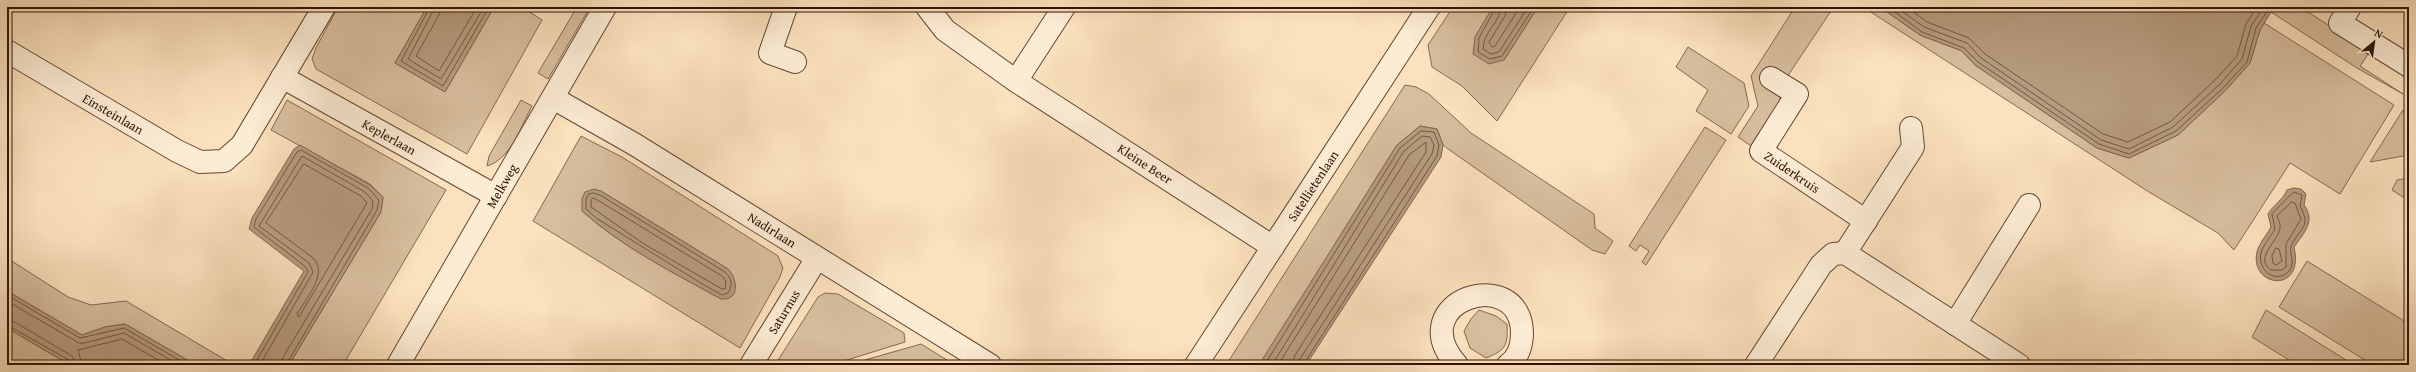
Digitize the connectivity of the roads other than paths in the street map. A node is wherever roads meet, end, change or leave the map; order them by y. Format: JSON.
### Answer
{"nodes":[{"id":1,"x":324,"y":7,"type":"edge"},
{"id":2,"x":605,"y":7,"type":"edge"},
{"id":3,"x":786,"y":7,"type":"edge"},
{"id":4,"x":927,"y":7,"type":"edge"},
{"id":5,"x":1064,"y":7,"type":"edge"},
{"id":6,"x":1429,"y":7,"type":"edge"},
{"id":7,"x":2350,"y":7,"type":"edge"},
{"id":8,"x":7,"y":51,"type":"edge"},
{"id":9,"x":795,"y":62,"type":"dead end"},
{"id":10,"x":2409,"y":66,"type":"edge"},
{"id":11,"x":282,"y":77,"type":"junction"},
{"id":12,"x":1771,"y":78,"type":"dead end"},
{"id":13,"x":1016,"y":82,"type":"junction"},
{"id":14,"x":553,"y":98,"type":"junction"},
{"id":15,"x":1911,"y":128,"type":"dead end"},
{"id":16,"x":496,"y":196,"type":"junction"},
{"id":17,"x":2029,"y":205,"type":"dead end"},
{"id":18,"x":1866,"y":221,"type":"junction"},
{"id":19,"x":1273,"y":247,"type":"junction"},
{"id":20,"x":1845,"y":253,"type":"junction"},
{"id":21,"x":817,"y":258,"type":"junction"},
{"id":22,"x":1955,"y":324,"type":"junction"},
{"id":23,"x":398,"y":365,"type":"edge"},
{"id":24,"x":751,"y":365,"type":"edge"},
{"id":25,"x":990,"y":365,"type":"edge"},
{"id":26,"x":1196,"y":365,"type":"edge"},
{"id":27,"x":1456,"y":365,"type":"edge"},
{"id":28,"x":1508,"y":365,"type":"edge"},
{"id":29,"x":1756,"y":365,"type":"edge"},
{"id":30,"x":2019,"y":365,"type":"edge"}],
"edges":[{"from":1,"to":11,"type":"street"},
{"from":2,"to":14,"type":"street","name":"Melkweg"},
{"from":3,"to":9,"type":"street"},
{"from":4,"to":13,"type":"street","name":"Kleine Beer"},
{"from":5,"to":13,"type":"street"},
{"from":6,"to":19,"type":"street","name":"Satellietenlaan"},
{"from":7,"to":10,"type":"street"},
{"from":8,"to":11,"type":"street","name":"Einsteinlaan"},
{"from":11,"to":16,"type":"street","name":"Keplerlaan"},
{"from":12,"to":18,"type":"street","name":"Zuiderkruis"},
{"from":13,"to":19,"type":"street","name":"Kleine Beer"},
{"from":14,"to":16,"type":"street","name":"Melkweg"},
{"from":14,"to":21,"type":"street","name":"Nadirlaan"},
{"from":15,"to":18,"type":"street"},
{"from":16,"to":23,"type":"street","name":"Melkweg"},
{"from":17,"to":22,"type":"street"},
{"from":18,"to":20,"type":"street"},
{"from":19,"to":26,"type":"street","name":"Satellietenlaan"},
{"from":20,"to":22,"type":"street"},
{"from":20,"to":29,"type":"street"},
{"from":21,"to":24,"type":"street","name":"Saturnus"},
{"from":21,"to":25,"type":"street","name":"Nadirlaan"},
{"from":22,"to":30,"type":"street"},
{"from":27,"to":28,"type":"street"}]}
